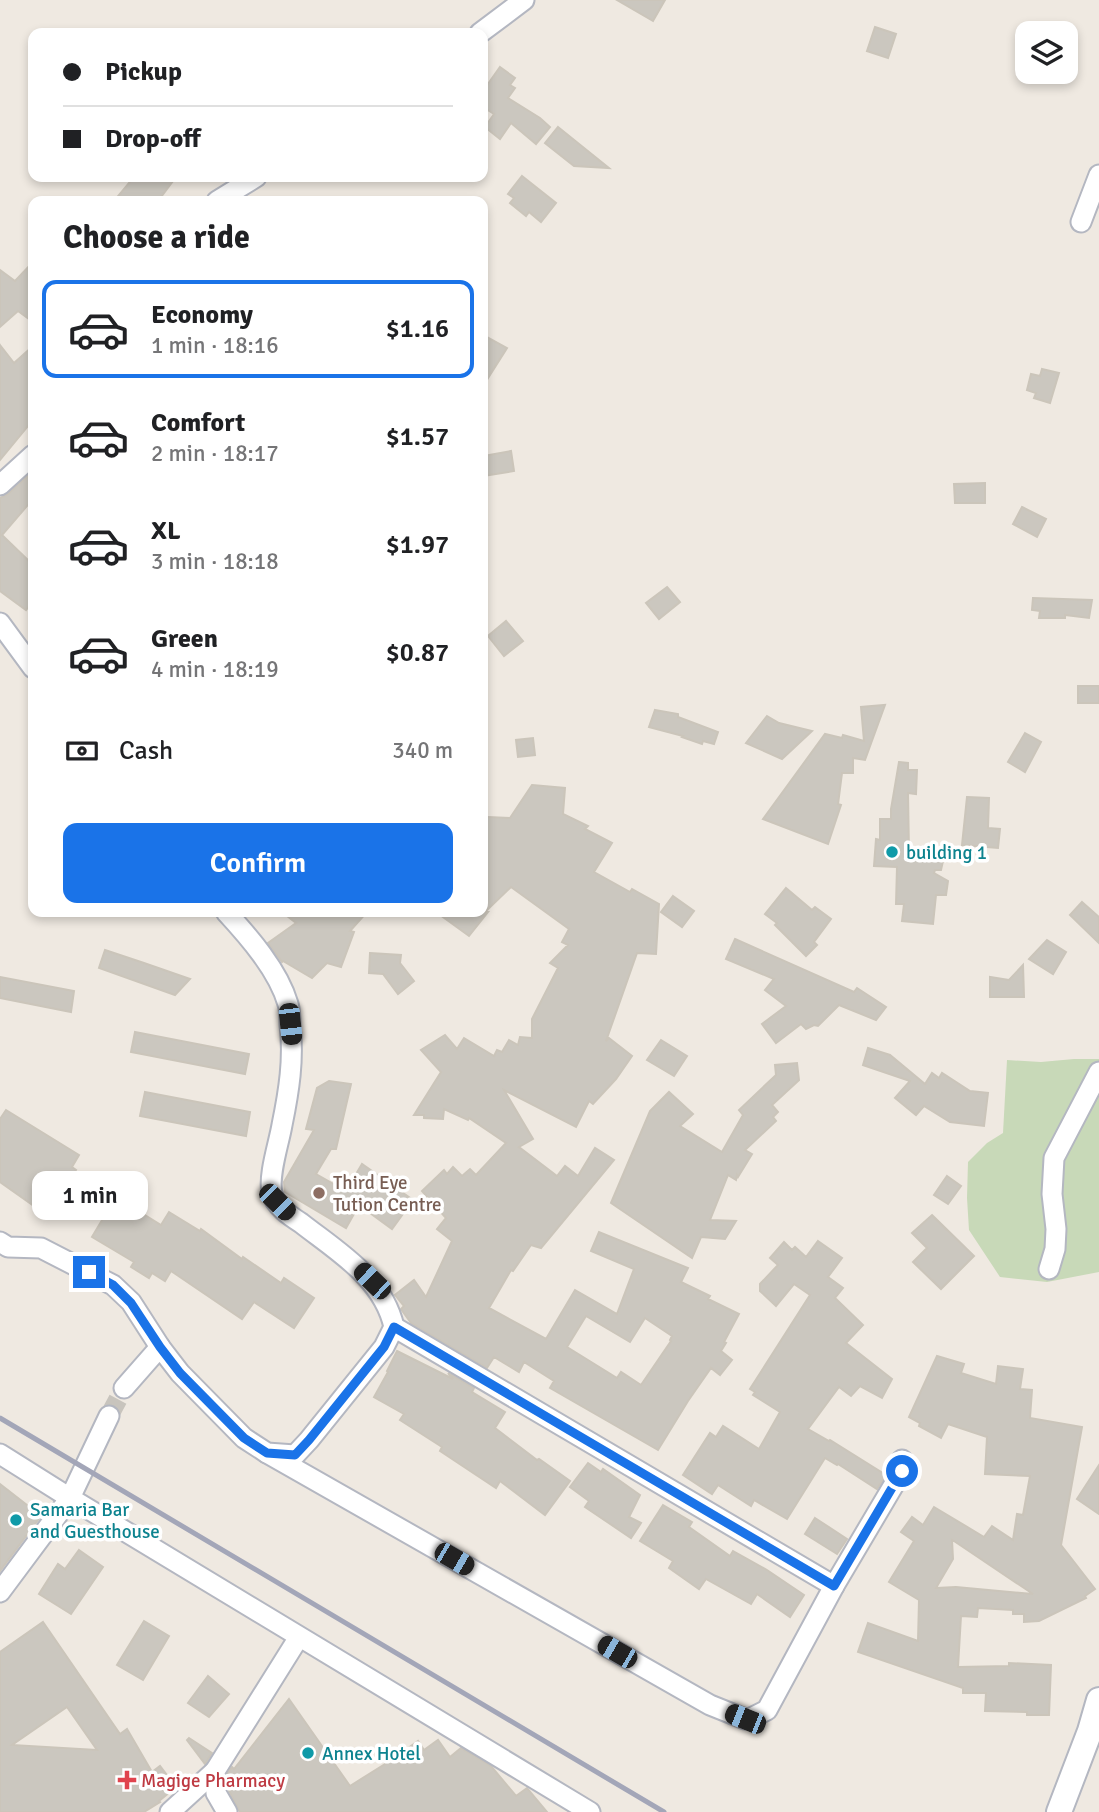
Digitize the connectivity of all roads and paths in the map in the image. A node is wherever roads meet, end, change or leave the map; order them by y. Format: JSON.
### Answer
{"nodes":[{"id":1,"x":524,"y":0,"type":"edge"},
{"id":2,"x":487,"y":28,"type":"edge"},
{"id":3,"x":1099,"y":175,"type":"edge"},
{"id":4,"x":248,"y":182,"type":"edge"},
{"id":5,"x":225,"y":196,"type":"edge"},
{"id":6,"x":1081,"y":222,"type":"dead end"},
{"id":7,"x":28,"y":460,"type":"edge"},
{"id":8,"x":0,"y":485,"type":"edge"},
{"id":9,"x":0,"y":623,"type":"edge"},
{"id":10,"x":28,"y":661,"type":"edge"},
{"id":11,"x":230,"y":917,"type":"edge"},
{"id":12,"x":1099,"y":1072,"type":"edge"},
{"id":13,"x":0,"y":1242,"type":"edge"},
{"id":14,"x":1049,"y":1269,"type":"dead end"},
{"id":15,"x":394,"y":1327,"type":"junction"},
{"id":16,"x":160,"y":1347,"type":"junction"},
{"id":17,"x":124,"y":1388,"type":"tunnel mouth"},
{"id":18,"x":109,"y":1416,"type":"tunnel mouth"},
{"id":19,"x":267,"y":1453,"type":"junction"},
{"id":20,"x":0,"y":1454,"type":"edge"},
{"id":21,"x":902,"y":1460,"type":"dead end"},
{"id":22,"x":70,"y":1498,"type":"junction"},
{"id":23,"x":834,"y":1586,"type":"junction"},
{"id":24,"x":0,"y":1592,"type":"edge"},
{"id":25,"x":299,"y":1637,"type":"junction"},
{"id":26,"x":1099,"y":1700,"type":"edge"},
{"id":27,"x":215,"y":1771,"type":"junction"},
{"id":28,"x":170,"y":1812,"type":"edge"},
{"id":29,"x":227,"y":1812,"type":"edge"},
{"id":30,"x":590,"y":1812,"type":"edge"},
{"id":31,"x":1059,"y":1812,"type":"edge"}],
"edges":[{"from":1,"to":2,"type":"street"},
{"from":3,"to":6,"type":"street"},
{"from":4,"to":5,"type":"street"},
{"from":7,"to":8,"type":"street"},
{"from":9,"to":10,"type":"street"},
{"from":11,"to":15,"type":"street"},
{"from":12,"to":14,"type":"street"},
{"from":13,"to":16,"type":"street"},
{"from":15,"to":19,"type":"street"},
{"from":15,"to":23,"type":"street"},
{"from":16,"to":17,"type":"street"},
{"from":16,"to":19,"type":"street"},
{"from":18,"to":22,"type":"street"},
{"from":19,"to":23,"type":"street"},
{"from":20,"to":22,"type":"street"},
{"from":21,"to":23,"type":"street"},
{"from":22,"to":24,"type":"street"},
{"from":22,"to":25,"type":"street"},
{"from":25,"to":27,"type":"street"},
{"from":25,"to":30,"type":"street"},
{"from":26,"to":31,"type":"street"},
{"from":27,"to":28,"type":"street"},
{"from":27,"to":29,"type":"street"}]}
